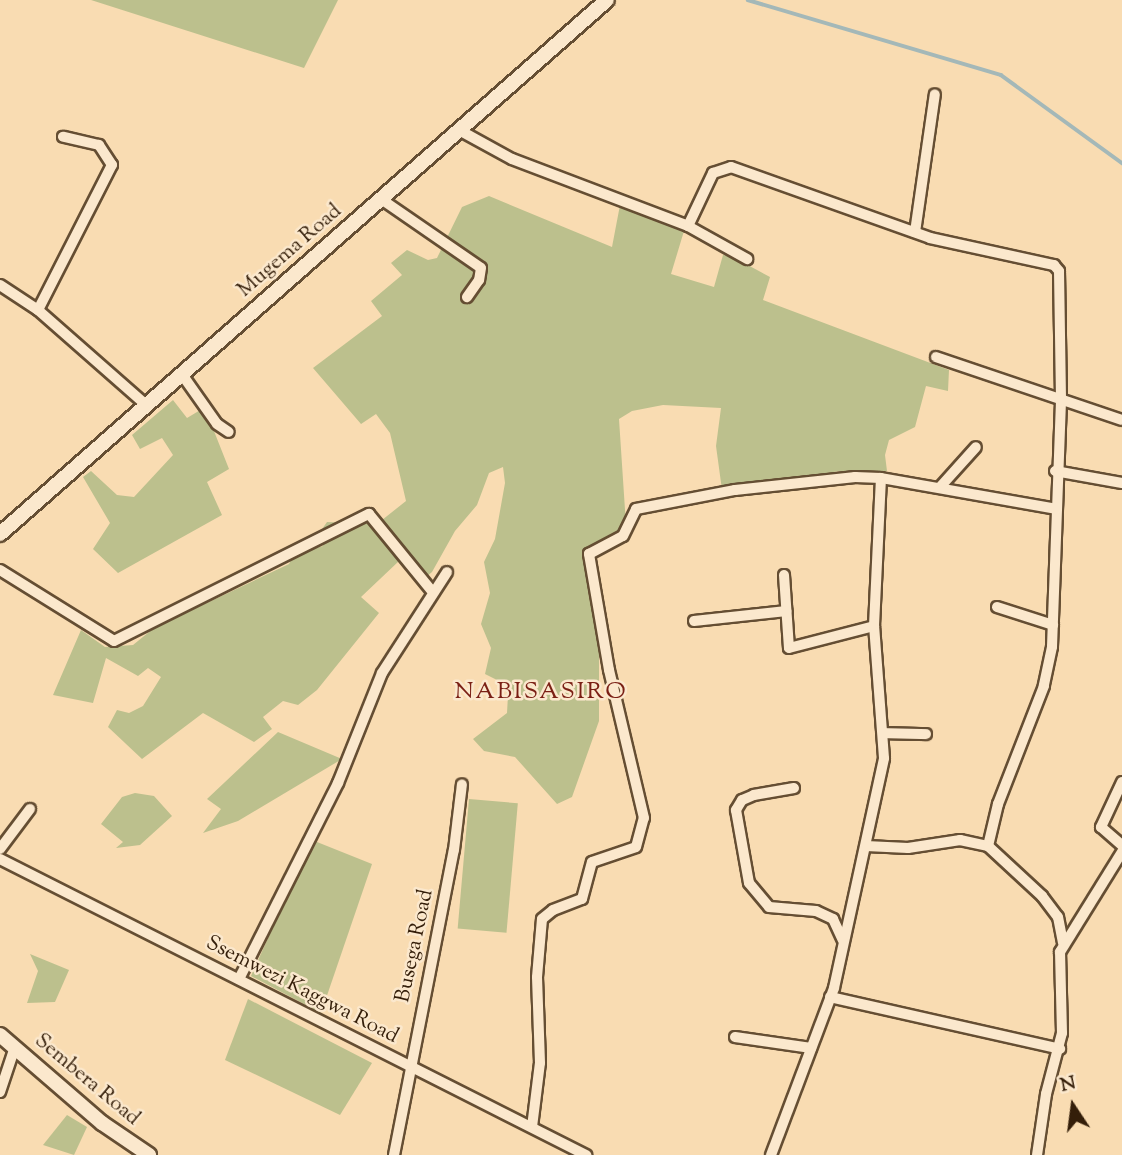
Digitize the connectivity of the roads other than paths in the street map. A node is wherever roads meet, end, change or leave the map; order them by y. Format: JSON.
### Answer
{"nodes":[{"id":1,"x":607,"y":0,"type":"edge"},
{"id":2,"x":935,"y":94,"type":"dead end"},
{"id":3,"x":459,"y":130,"type":"junction"},
{"id":4,"x":62,"y":136,"type":"dead end"},
{"id":5,"x":381,"y":199,"type":"junction"},
{"id":6,"x":688,"y":226,"type":"junction"},
{"id":7,"x":915,"y":232,"type":"junction"},
{"id":8,"x":747,"y":259,"type":"dead end"},
{"id":9,"x":0,"y":285,"type":"edge"},
{"id":10,"x":467,"y":297,"type":"dead end"},
{"id":11,"x":38,"y":310,"type":"junction"},
{"id":12,"x":936,"y":357,"type":"dead end"},
{"id":13,"x":181,"y":373,"type":"junction"},
{"id":14,"x":1061,"y":401,"type":"junction"},
{"id":15,"x":146,"y":405,"type":"junction"},
{"id":16,"x":1122,"y":420,"type":"edge"},
{"id":17,"x":229,"y":432,"type":"dead end"},
{"id":18,"x":975,"y":447,"type":"dead end"},
{"id":19,"x":1055,"y":471,"type":"junction"},
{"id":20,"x":881,"y":478,"type":"junction"},
{"id":21,"x":1122,"y":483,"type":"edge"},
{"id":22,"x":942,"y":486,"type":"junction"},
{"id":23,"x":1056,"y":509,"type":"junction"},
{"id":24,"x":0,"y":534,"type":"edge"},
{"id":25,"x":0,"y":570,"type":"edge"},
{"id":26,"x":447,"y":572,"type":"dead end"},
{"id":27,"x":784,"y":575,"type":"dead end"},
{"id":28,"x":431,"y":590,"type":"junction"},
{"id":29,"x":997,"y":607,"type":"dead end"},
{"id":30,"x":786,"y":611,"type":"junction"},
{"id":31,"x":694,"y":621,"type":"dead end"},
{"id":32,"x":1053,"y":625,"type":"junction"},
{"id":33,"x":874,"y":626,"type":"junction"},
{"id":34,"x":884,"y":733,"type":"junction"},
{"id":35,"x":926,"y":734,"type":"dead end"},
{"id":36,"x":1122,"y":782,"type":"edge"},
{"id":37,"x":461,"y":784,"type":"dead end"},
{"id":38,"x":794,"y":788,"type":"dead end"},
{"id":39,"x":30,"y":809,"type":"dead end"},
{"id":40,"x":1122,"y":845,"type":"edge"},
{"id":41,"x":866,"y":846,"type":"junction"},
{"id":42,"x":988,"y":846,"type":"junction"},
{"id":43,"x":0,"y":849,"type":"edge"},
{"id":44,"x":1122,"y":852,"type":"edge"},
{"id":45,"x":0,"y":859,"type":"edge"},
{"id":46,"x":844,"y":943,"type":"junction"},
{"id":47,"x":1063,"y":943,"type":"junction"},
{"id":48,"x":239,"y":979,"type":"junction"},
{"id":49,"x":830,"y":997,"type":"junction"},
{"id":50,"x":0,"y":1035,"type":"edge"},
{"id":51,"x":735,"y":1037,"type":"dead end"},
{"id":52,"x":15,"y":1047,"type":"junction"},
{"id":53,"x":811,"y":1048,"type":"junction"},
{"id":54,"x":1059,"y":1049,"type":"junction"},
{"id":55,"x":408,"y":1066,"type":"junction"},
{"id":56,"x":0,"y":1092,"type":"edge"},
{"id":57,"x":532,"y":1127,"type":"junction"},
{"id":58,"x":149,"y":1155,"type":"edge"},
{"id":59,"x":394,"y":1155,"type":"edge"},
{"id":60,"x":586,"y":1155,"type":"edge"},
{"id":61,"x":771,"y":1155,"type":"edge"},
{"id":62,"x":1037,"y":1155,"type":"edge"}],
"edges":[{"from":1,"to":3,"type":"street","name":"Mugema Road"},
{"from":2,"to":7,"type":"street"},
{"from":3,"to":5,"type":"street","name":"Mugema Road"},
{"from":3,"to":6,"type":"street"},
{"from":4,"to":11,"type":"street"},
{"from":5,"to":10,"type":"street"},
{"from":5,"to":13,"type":"street","name":"Mugema Road"},
{"from":6,"to":7,"type":"street"},
{"from":6,"to":8,"type":"street"},
{"from":7,"to":14,"type":"street"},
{"from":9,"to":11,"type":"street"},
{"from":11,"to":15,"type":"street"},
{"from":12,"to":14,"type":"street"},
{"from":13,"to":15,"type":"street","name":"Mugema Road"},
{"from":13,"to":17,"type":"street"},
{"from":14,"to":16,"type":"street"},
{"from":14,"to":19,"type":"street"},
{"from":15,"to":24,"type":"street","name":"Mugema Road"},
{"from":18,"to":22,"type":"street"},
{"from":19,"to":21,"type":"street"},
{"from":19,"to":23,"type":"street"},
{"from":20,"to":22,"type":"street"},
{"from":20,"to":33,"type":"street"},
{"from":20,"to":57,"type":"street"},
{"from":22,"to":23,"type":"street"},
{"from":23,"to":32,"type":"street"},
{"from":25,"to":28,"type":"street"},
{"from":26,"to":28,"type":"street"},
{"from":27,"to":30,"type":"street"},
{"from":28,"to":48,"type":"street"},
{"from":29,"to":32,"type":"street"},
{"from":30,"to":31,"type":"street"},
{"from":30,"to":33,"type":"street"},
{"from":32,"to":42,"type":"street"},
{"from":33,"to":34,"type":"street"},
{"from":34,"to":35,"type":"street"},
{"from":34,"to":41,"type":"street"},
{"from":36,"to":40,"type":"street"},
{"from":37,"to":55,"type":"street","name":"Busega Road"},
{"from":38,"to":46,"type":"street"},
{"from":39,"to":43,"type":"street"},
{"from":41,"to":42,"type":"street"},
{"from":41,"to":46,"type":"street"},
{"from":42,"to":47,"type":"street"},
{"from":44,"to":47,"type":"street"},
{"from":45,"to":48,"type":"street","name":"Ssemwezi Kaggwa Road"},
{"from":46,"to":49,"type":"street"},
{"from":47,"to":54,"type":"street"},
{"from":48,"to":55,"type":"street","name":"Ssemwezi Kaggwa Road"},
{"from":49,"to":53,"type":"street"},
{"from":49,"to":54,"type":"street"},
{"from":50,"to":52,"type":"street","name":"Sembera Road"},
{"from":51,"to":53,"type":"street"},
{"from":52,"to":56,"type":"street"},
{"from":52,"to":58,"type":"street","name":"Sembera Road"},
{"from":53,"to":61,"type":"street"},
{"from":54,"to":62,"type":"street"},
{"from":55,"to":57,"type":"street","name":"Ssemwezi Kaggwa Road"},
{"from":55,"to":59,"type":"street","name":"Busega Road"},
{"from":57,"to":60,"type":"street","name":"Ssemwezi Kaggwa Road"}]}
